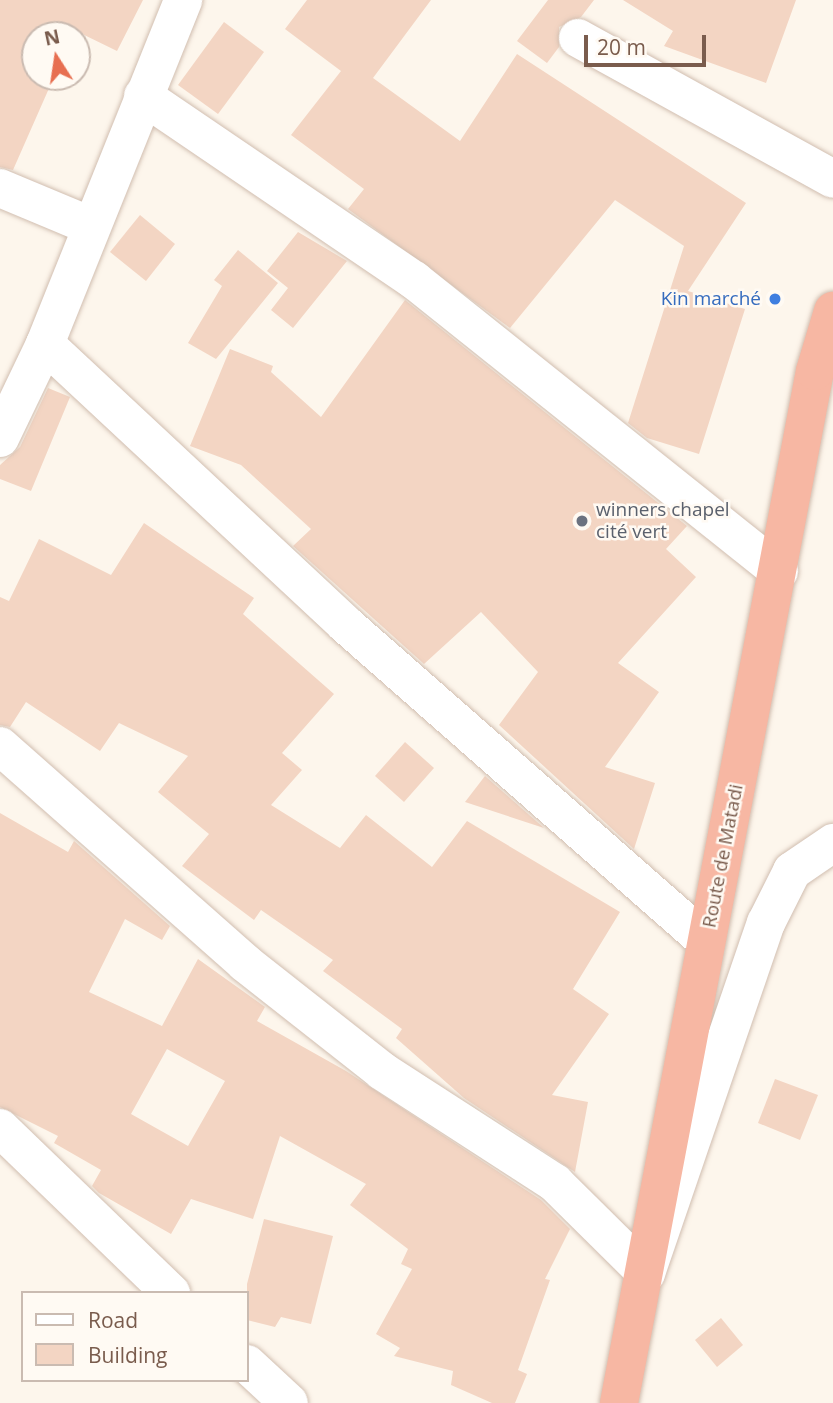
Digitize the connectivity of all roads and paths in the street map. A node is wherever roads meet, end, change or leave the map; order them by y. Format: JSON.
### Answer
{"nodes":[{"id":1,"x":183,"y":0,"type":"edge"},
{"id":2,"x":578,"y":38,"type":"dead end"},
{"id":3,"x":143,"y":96,"type":"junction"},
{"id":4,"x":833,"y":179,"type":"edge"},
{"id":5,"x":0,"y":188,"type":"edge"},
{"id":6,"x":91,"y":226,"type":"junction"},
{"id":7,"x":833,"y":311,"type":"edge"},
{"id":8,"x":45,"y":344,"type":"junction"},
{"id":9,"x":0,"y":438,"type":"edge"},
{"id":10,"x":779,"y":571,"type":"junction"},
{"id":11,"x":0,"y":747,"type":"edge"},
{"id":12,"x":833,"y":842,"type":"edge"},
{"id":13,"x":706,"y":941,"type":"junction"},
{"id":14,"x":0,"y":1128,"type":"edge"},
{"id":15,"x":646,"y":1273,"type":"junction"},
{"id":16,"x":169,"y":1291,"type":"edge"},
{"id":17,"x":248,"y":1365,"type":"edge"},
{"id":18,"x":289,"y":1403,"type":"edge"},
{"id":19,"x":619,"y":1403,"type":"edge"}],
"edges":[{"from":1,"to":3,"type":"street"},
{"from":2,"to":4,"type":"street"},
{"from":3,"to":6,"type":"street"},
{"from":3,"to":10,"type":"street"},
{"from":5,"to":6,"type":"street"},
{"from":6,"to":8,"type":"street"},
{"from":7,"to":10,"type":"highway","name":"Route de Matadi"},
{"from":8,"to":9,"type":"street"},
{"from":8,"to":13,"type":"street"},
{"from":10,"to":13,"type":"highway","name":"Route de Matadi"},
{"from":11,"to":15,"type":"street"},
{"from":12,"to":15,"type":"street"},
{"from":13,"to":15,"type":"highway","name":"Route de Matadi"},
{"from":14,"to":16,"type":"street"},
{"from":15,"to":19,"type":"highway","name":"Route de Matadi"},
{"from":17,"to":18,"type":"street"}]}
